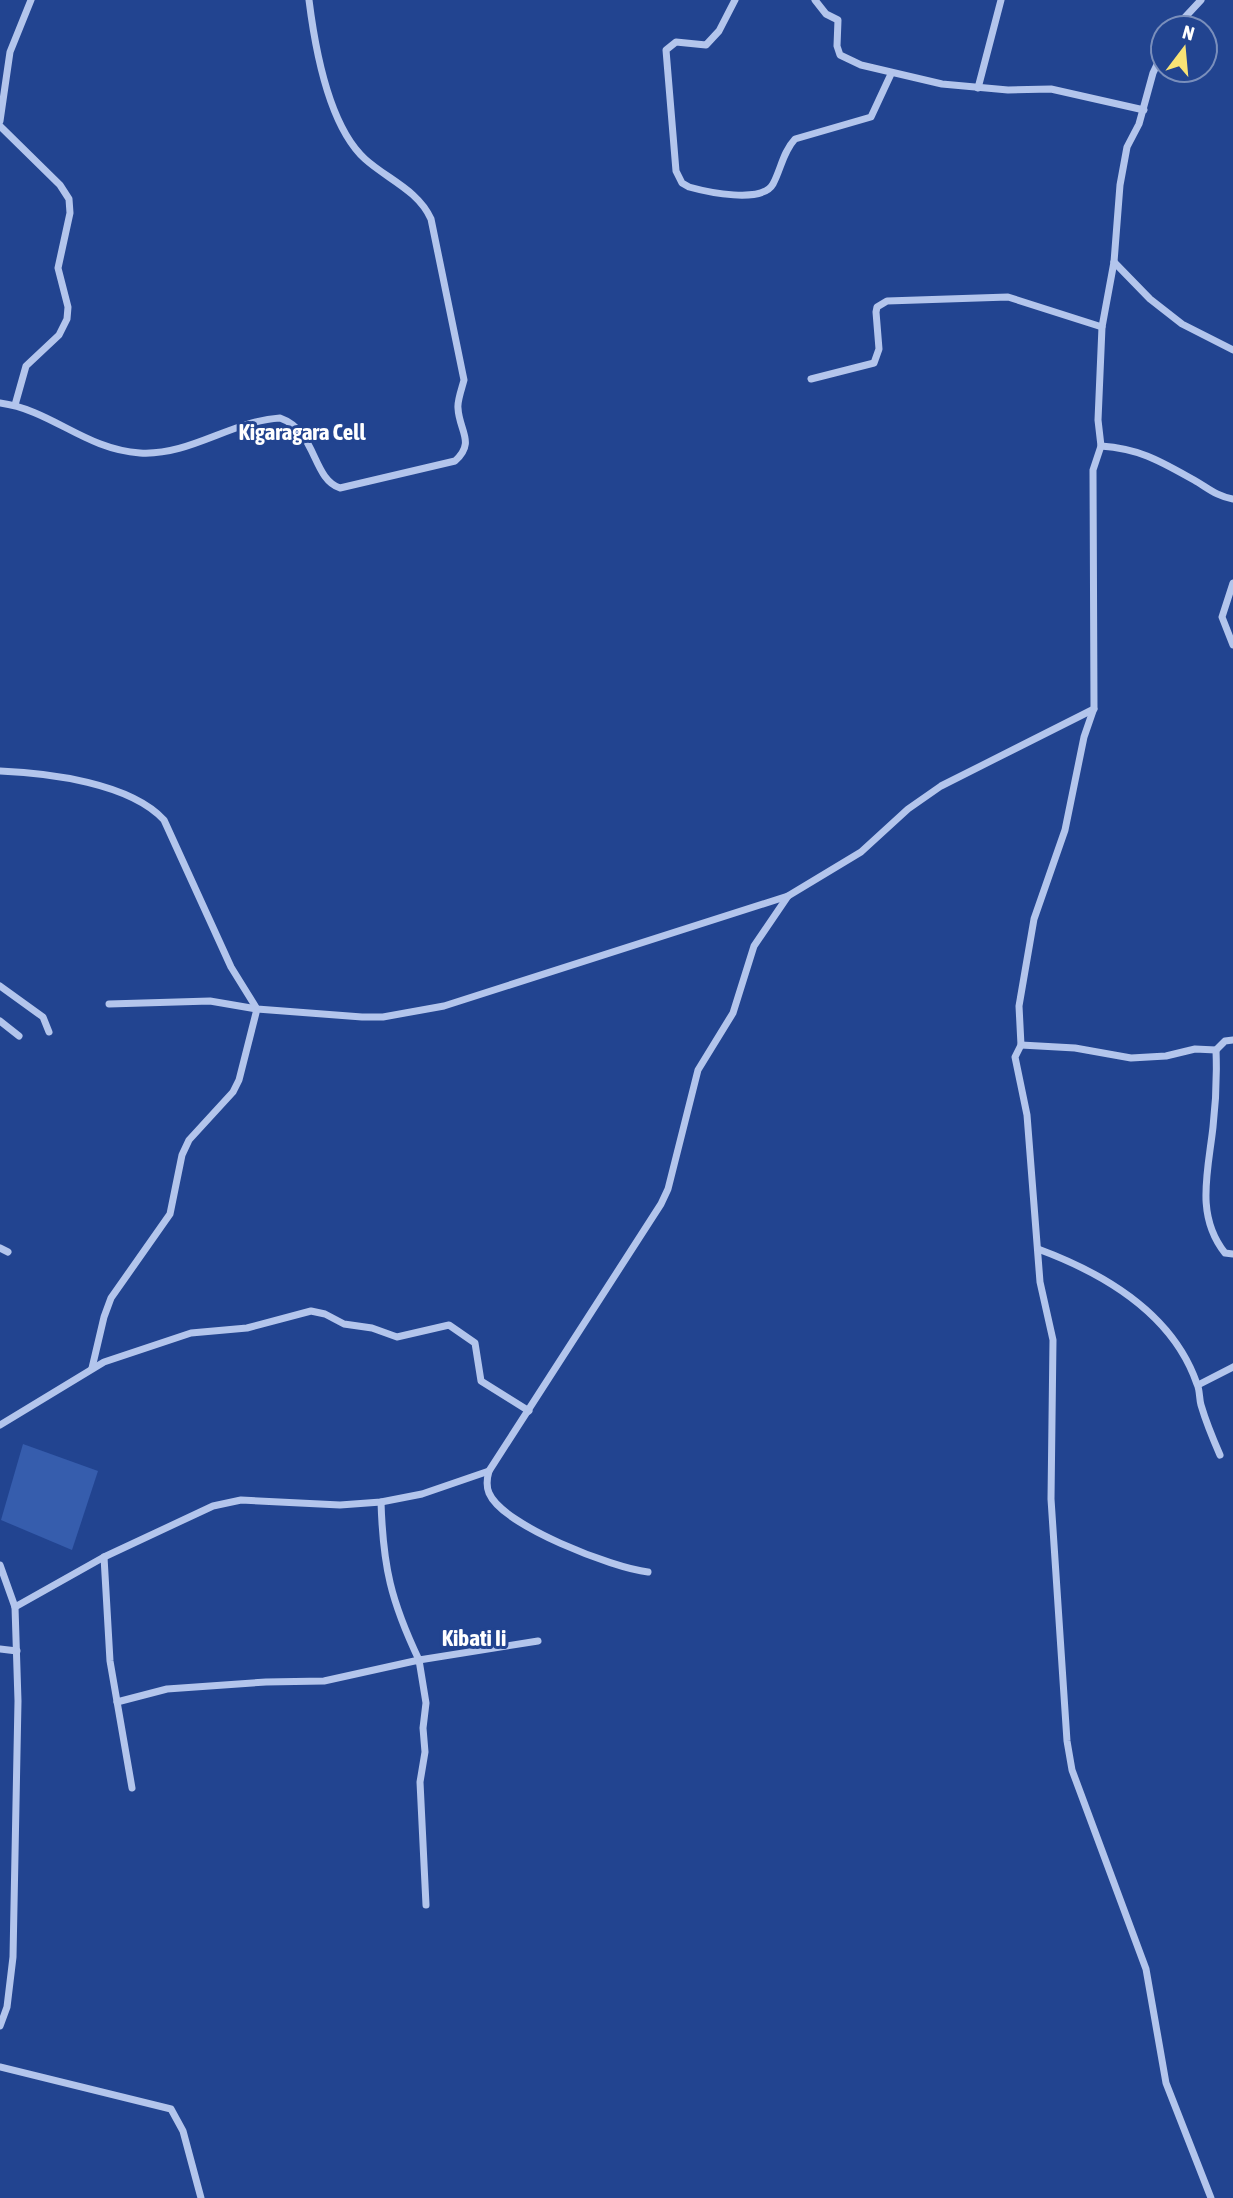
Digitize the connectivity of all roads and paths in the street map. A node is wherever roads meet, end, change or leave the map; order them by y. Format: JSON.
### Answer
{"nodes":[{"id":1,"x":31,"y":0,"type":"edge"},
{"id":2,"x":309,"y":0,"type":"edge"},
{"id":3,"x":735,"y":0,"type":"edge"},
{"id":4,"x":815,"y":0,"type":"edge"},
{"id":5,"x":1001,"y":0,"type":"edge"},
{"id":6,"x":1201,"y":0,"type":"edge"},
{"id":7,"x":1188,"y":14,"type":"edge"},
{"id":8,"x":891,"y":74,"type":"junction"},
{"id":9,"x":1150,"y":84,"type":"edge"},
{"id":10,"x":978,"y":88,"type":"junction"},
{"id":11,"x":1144,"y":110,"type":"junction"},
{"id":12,"x":0,"y":121,"type":"edge"},
{"id":13,"x":0,"y":126,"type":"edge"},
{"id":14,"x":1114,"y":262,"type":"junction"},
{"id":15,"x":1102,"y":327,"type":"junction"},
{"id":16,"x":1233,"y":350,"type":"edge"},
{"id":17,"x":811,"y":379,"type":"dead end"},
{"id":18,"x":0,"y":403,"type":"edge"},
{"id":19,"x":15,"y":405,"type":"junction"},
{"id":20,"x":1101,"y":446,"type":"junction"},
{"id":21,"x":1233,"y":499,"type":"edge"},
{"id":22,"x":1233,"y":583,"type":"edge"},
{"id":23,"x":1233,"y":645,"type":"edge"},
{"id":24,"x":1094,"y":708,"type":"junction"},
{"id":25,"x":0,"y":771,"type":"edge"},
{"id":26,"x":788,"y":896,"type":"junction"},
{"id":27,"x":0,"y":986,"type":"edge"},
{"id":28,"x":109,"y":1004,"type":"dead end"},
{"id":29,"x":257,"y":1009,"type":"junction"},
{"id":30,"x":0,"y":1021,"type":"edge"},
{"id":31,"x":48,"y":1032,"type":"dead end"},
{"id":32,"x":19,"y":1036,"type":"dead end"},
{"id":33,"x":1233,"y":1040,"type":"edge"},
{"id":34,"x":1021,"y":1045,"type":"junction"},
{"id":35,"x":1216,"y":1050,"type":"junction"},
{"id":36,"x":1038,"y":1249,"type":"junction"},
{"id":37,"x":1233,"y":1254,"type":"edge"},
{"id":38,"x":1233,"y":1367,"type":"edge"},
{"id":39,"x":92,"y":1368,"type":"junction"},
{"id":40,"x":1198,"y":1385,"type":"junction"},
{"id":41,"x":529,"y":1411,"type":"junction"},
{"id":42,"x":0,"y":1425,"type":"edge"},
{"id":43,"x":1220,"y":1455,"type":"dead end"},
{"id":44,"x":489,"y":1471,"type":"junction"},
{"id":45,"x":381,"y":1502,"type":"junction"},
{"id":46,"x":104,"y":1557,"type":"junction"},
{"id":47,"x":0,"y":1564,"type":"edge"},
{"id":48,"x":648,"y":1572,"type":"dead end"},
{"id":49,"x":15,"y":1606,"type":"junction"},
{"id":50,"x":538,"y":1641,"type":"dead end"},
{"id":51,"x":0,"y":1649,"type":"edge"},
{"id":52,"x":17,"y":1651,"type":"junction"},
{"id":53,"x":419,"y":1660,"type":"junction"},
{"id":54,"x":114,"y":1689,"type":"junction"},
{"id":55,"x":130,"y":1699,"type":"junction"},
{"id":56,"x":117,"y":1702,"type":"junction"},
{"id":57,"x":132,"y":1788,"type":"dead end"},
{"id":58,"x":426,"y":1905,"type":"dead end"},
{"id":59,"x":0,"y":2026,"type":"edge"},
{"id":60,"x":0,"y":2067,"type":"edge"},
{"id":61,"x":201,"y":2198,"type":"edge"},
{"id":62,"x":1211,"y":2198,"type":"edge"}],
"edges":[{"from":1,"to":12,"type":"street"},
{"from":2,"to":19,"type":"street"},
{"from":3,"to":8,"type":"street"},
{"from":4,"to":8,"type":"street"},
{"from":5,"to":10,"type":"street"},
{"from":6,"to":7,"type":"street"},
{"from":8,"to":10,"type":"street"},
{"from":9,"to":11,"type":"street"},
{"from":10,"to":11,"type":"street"},
{"from":11,"to":14,"type":"street"},
{"from":13,"to":19,"type":"street"},
{"from":14,"to":15,"type":"street"},
{"from":14,"to":16,"type":"street"},
{"from":15,"to":17,"type":"street"},
{"from":15,"to":20,"type":"street"},
{"from":18,"to":19,"type":"street"},
{"from":20,"to":21,"type":"street"},
{"from":20,"to":24,"type":"street"},
{"from":22,"to":23,"type":"street"},
{"from":24,"to":26,"type":"street"},
{"from":24,"to":34,"type":"street"},
{"from":25,"to":29,"type":"street"},
{"from":26,"to":29,"type":"street"},
{"from":26,"to":41,"type":"street"},
{"from":27,"to":31,"type":"street"},
{"from":28,"to":29,"type":"street"},
{"from":29,"to":39,"type":"street"},
{"from":30,"to":32,"type":"street"},
{"from":33,"to":35,"type":"street"},
{"from":34,"to":35,"type":"street"},
{"from":34,"to":36,"type":"street"},
{"from":35,"to":37,"type":"street"},
{"from":36,"to":40,"type":"street"},
{"from":36,"to":62,"type":"street"},
{"from":38,"to":40,"type":"street"},
{"from":39,"to":41,"type":"street"},
{"from":39,"to":42,"type":"street"},
{"from":40,"to":43,"type":"street"},
{"from":41,"to":44,"type":"street"},
{"from":44,"to":45,"type":"street"},
{"from":44,"to":48,"type":"street"},
{"from":45,"to":46,"type":"street"},
{"from":45,"to":53,"type":"street"},
{"from":46,"to":49,"type":"street"},
{"from":46,"to":54,"type":"street"},
{"from":47,"to":49,"type":"street"},
{"from":49,"to":52,"type":"street"},
{"from":50,"to":53,"type":"street"},
{"from":51,"to":52,"type":"street"},
{"from":52,"to":59,"type":"street"},
{"from":53,"to":55,"type":"street"},
{"from":53,"to":58,"type":"street"},
{"from":54,"to":55,"type":"street"},
{"from":54,"to":56,"type":"street"},
{"from":55,"to":56,"type":"street"},
{"from":56,"to":57,"type":"street"},
{"from":60,"to":61,"type":"street"}]}
